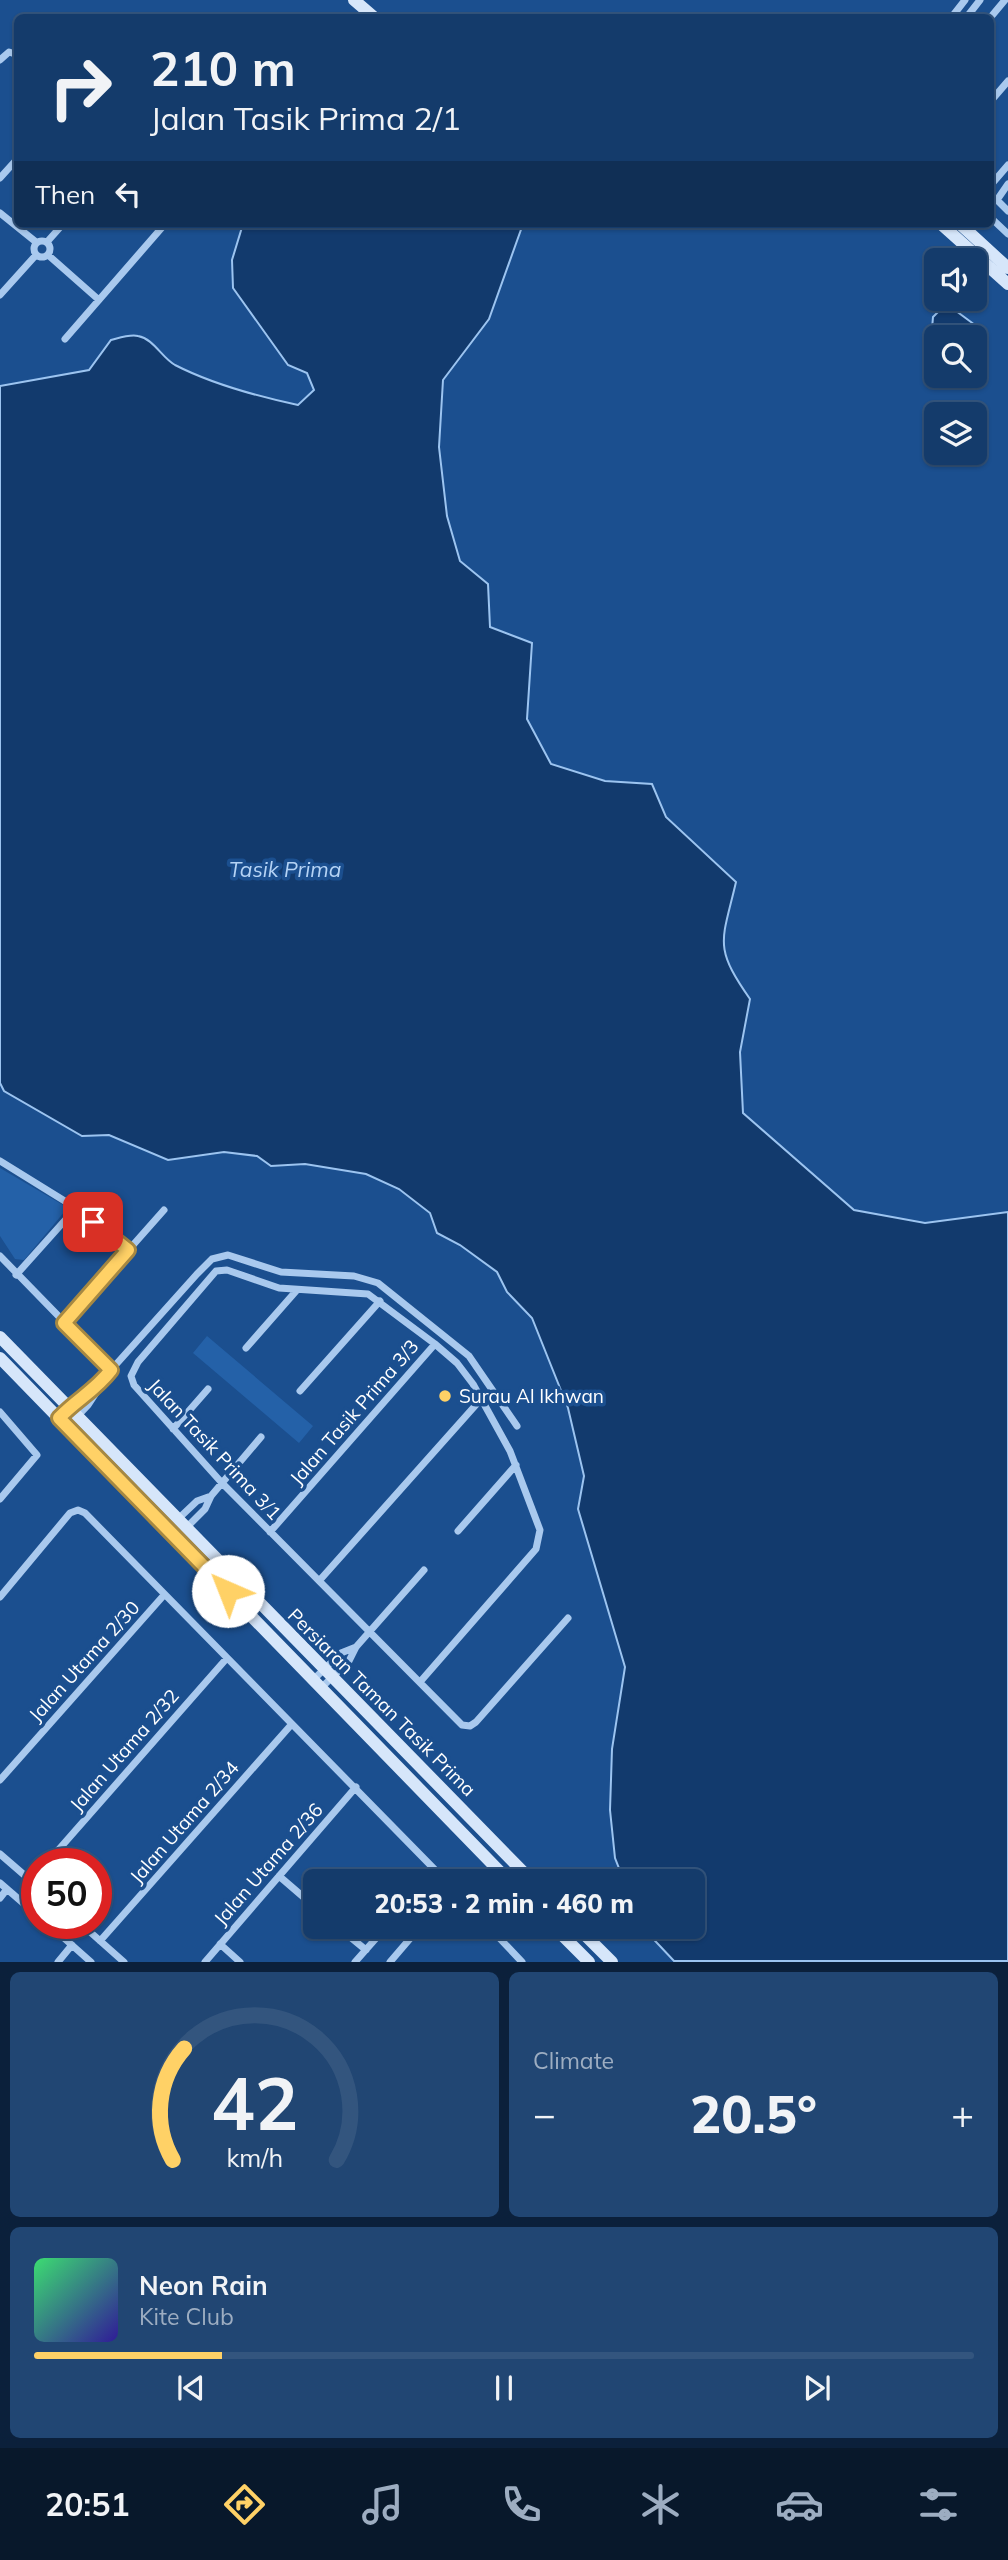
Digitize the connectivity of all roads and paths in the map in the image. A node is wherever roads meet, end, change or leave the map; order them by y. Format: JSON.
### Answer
{"nodes":[{"id":1,"x":354,"y":0,"type":"edge"},
{"id":2,"x":965,"y":0,"type":"edge"},
{"id":3,"x":980,"y":0,"type":"edge"},
{"id":4,"x":1004,"y":0,"type":"edge"},
{"id":5,"x":370,"y":14,"type":"edge"},
{"id":6,"x":954,"y":14,"type":"edge"},
{"id":7,"x":969,"y":14,"type":"edge"},
{"id":8,"x":993,"y":14,"type":"edge"},
{"id":9,"x":1008,"y":81,"type":"edge"},
{"id":10,"x":994,"y":97,"type":"edge"},
{"id":11,"x":14,"y":162,"type":"edge"},
{"id":12,"x":1008,"y":165,"type":"edge"},
{"id":13,"x":0,"y":178,"type":"edge"},
{"id":14,"x":994,"y":181,"type":"edge"},
{"id":15,"x":1008,"y":184,"type":"edge"},
{"id":16,"x":1008,"y":211,"type":"edge"},
{"id":17,"x":0,"y":213,"type":"edge"},
{"id":18,"x":994,"y":221,"type":"edge"},
{"id":19,"x":14,"y":224,"type":"edge"},
{"id":20,"x":19,"y":228,"type":"edge"},
{"id":21,"x":59,"y":228,"type":"edge"},
{"id":22,"x":162,"y":228,"type":"edge"},
{"id":23,"x":945,"y":228,"type":"edge"},
{"id":24,"x":964,"y":228,"type":"edge"},
{"id":25,"x":1008,"y":234,"type":"edge"},
{"id":26,"x":36,"y":242,"type":"junction"},
{"id":27,"x":47,"y":242,"type":"junction"},
{"id":28,"x":36,"y":255,"type":"junction"},
{"id":29,"x":48,"y":255,"type":"junction"},
{"id":30,"x":1008,"y":268,"type":"edge"},
{"id":31,"x":1008,"y":284,"type":"edge"},
{"id":32,"x":0,"y":295,"type":"edge"},
{"id":33,"x":99,"y":300,"type":"junction"},
{"id":34,"x":65,"y":339,"type":"dead end"},
{"id":35,"x":0,"y":1161,"type":"edge"},
{"id":36,"x":76,"y":1208,"type":"junction"},
{"id":37,"x":164,"y":1210,"type":"dead end"},
{"id":38,"x":128,"y":1250,"type":"junction"},
{"id":39,"x":0,"y":1256,"type":"edge"},
{"id":40,"x":16,"y":1275,"type":"junction"},
{"id":41,"x":297,"y":1290,"type":"junction"},
{"id":42,"x":380,"y":1301,"type":"junction"},
{"id":43,"x":64,"y":1323,"type":"junction"},
{"id":44,"x":0,"y":1337,"type":"edge"},
{"id":45,"x":435,"y":1343,"type":"junction"},
{"id":46,"x":246,"y":1348,"type":"dead end"},
{"id":47,"x":0,"y":1359,"type":"edge"},
{"id":48,"x":111,"y":1370,"type":"junction"},
{"id":49,"x":96,"y":1389,"type":"junction"},
{"id":50,"x":208,"y":1389,"type":"dead end"},
{"id":51,"x":300,"y":1391,"type":"dead end"},
{"id":52,"x":482,"y":1398,"type":"junction"},
{"id":53,"x":0,"y":1412,"type":"edge"},
{"id":54,"x":68,"y":1418,"type":"junction"},
{"id":55,"x":517,"y":1426,"type":"dead end"},
{"id":56,"x":173,"y":1429,"type":"junction"},
{"id":57,"x":261,"y":1437,"type":"dead end"},
{"id":58,"x":516,"y":1465,"type":"junction"},
{"id":59,"x":222,"y":1483,"type":"junction"},
{"id":60,"x":211,"y":1496,"type":"junction"},
{"id":61,"x":0,"y":1499,"type":"edge"},
{"id":62,"x":181,"y":1525,"type":"junction"},
{"id":63,"x":458,"y":1531,"type":"dead end"},
{"id":64,"x":270,"y":1532,"type":"junction"},
{"id":65,"x":424,"y":1570,"type":"dead end"},
{"id":66,"x":319,"y":1581,"type":"junction"},
{"id":67,"x":164,"y":1595,"type":"junction"},
{"id":68,"x":0,"y":1597,"type":"edge"},
{"id":69,"x":568,"y":1618,"type":"dead end"},
{"id":70,"x":369,"y":1633,"type":"junction"},
{"id":71,"x":227,"y":1658,"type":"junction"},
{"id":72,"x":328,"y":1674,"type":"junction"},
{"id":73,"x":420,"y":1682,"type":"junction"},
{"id":74,"x":317,"y":1684,"type":"junction"},
{"id":75,"x":291,"y":1725,"type":"junction"},
{"id":76,"x":0,"y":1780,"type":"edge"},
{"id":77,"x":356,"y":1787,"type":"junction"},
{"id":78,"x":60,"y":1848,"type":"edge"},
{"id":79,"x":0,"y":1854,"type":"edge"},
{"id":80,"x":433,"y":1869,"type":"edge"},
{"id":81,"x":497,"y":1869,"type":"edge"},
{"id":82,"x":519,"y":1869,"type":"edge"},
{"id":83,"x":21,"y":1870,"type":"edge"},
{"id":84,"x":279,"y":1876,"type":"junction"},
{"id":85,"x":0,"y":1883,"type":"edge"},
{"id":86,"x":7,"y":1889,"type":"junction"},
{"id":87,"x":303,"y":1897,"type":"edge"},
{"id":88,"x":0,"y":1898,"type":"edge"},
{"id":89,"x":21,"y":1901,"type":"edge"},
{"id":90,"x":65,"y":1939,"type":"edge"},
{"id":91,"x":353,"y":1939,"type":"edge"},
{"id":92,"x":376,"y":1939,"type":"edge"},
{"id":93,"x":410,"y":1939,"type":"edge"},
{"id":94,"x":501,"y":1939,"type":"edge"},
{"id":95,"x":566,"y":1939,"type":"edge"},
{"id":96,"x":589,"y":1939,"type":"edge"},
{"id":97,"x":100,"y":1941,"type":"joint"},
{"id":98,"x":220,"y":1944,"type":"junction"},
{"id":99,"x":72,"y":1945,"type":"junction"},
{"id":100,"x":366,"y":1950,"type":"junction"},
{"id":101,"x":515,"y":1954,"type":"junction"},
{"id":102,"x":58,"y":1962,"type":"edge"},
{"id":103,"x":90,"y":1962,"type":"edge"},
{"id":104,"x":124,"y":1962,"type":"edge"},
{"id":105,"x":205,"y":1962,"type":"edge"},
{"id":106,"x":240,"y":1962,"type":"edge"},
{"id":107,"x":355,"y":1962,"type":"edge"},
{"id":108,"x":390,"y":1962,"type":"edge"},
{"id":109,"x":509,"y":1962,"type":"edge"},
{"id":110,"x":522,"y":1962,"type":"edge"},
{"id":111,"x":589,"y":1962,"type":"edge"},
{"id":112,"x":612,"y":1962,"type":"edge"}],
"edges":[{"from":1,"to":5,"type":"main road"},
{"from":2,"to":6,"type":"street"},
{"from":3,"to":7,"type":"street"},
{"from":4,"to":8,"type":"street"},
{"from":9,"to":10,"type":"street"},
{"from":11,"to":13,"type":"street"},
{"from":12,"to":14,"type":"street"},
{"from":15,"to":16,"type":"street"},
{"from":17,"to":19,"type":"street"},
{"from":18,"to":25,"type":"street"},
{"from":20,"to":26,"type":"street"},
{"from":21,"to":27,"type":"street"},
{"from":22,"to":33,"type":"street"},
{"from":23,"to":31,"type":"main road"},
{"from":24,"to":30,"type":"main road"},
{"from":26,"to":27,"type":"street"},
{"from":26,"to":28,"type":"street"},
{"from":27,"to":29,"type":"street"},
{"from":28,"to":29,"type":"street"},
{"from":28,"to":32,"type":"street"},
{"from":29,"to":33,"type":"street"},
{"from":33,"to":34,"type":"street"},
{"from":35,"to":36,"type":"street"},
{"from":36,"to":38,"type":"street"},
{"from":36,"to":40,"type":"street"},
{"from":37,"to":38,"type":"street"},
{"from":38,"to":43,"type":"street"},
{"from":39,"to":40,"type":"street"},
{"from":40,"to":43,"type":"street"},
{"from":41,"to":42,"type":"street","name":"Jalan Tasik Prima 3/1"},
{"from":41,"to":46,"type":"street"},
{"from":41,"to":56,"type":"street","name":"Jalan Tasik Prima 3/1"},
{"from":42,"to":45,"type":"street","name":"Jalan Tasik Prima 3/1"},
{"from":42,"to":51,"type":"street"},
{"from":43,"to":48,"type":"street"},
{"from":44,"to":54,"type":"main road","name":"Persiaran Taman Tasik Prima"},
{"from":45,"to":52,"type":"street","name":"Jalan Tasik Prima 3/1"},
{"from":45,"to":64,"type":"street","name":"Jalan Tasik Prima 3/3"},
{"from":47,"to":54,"type":"main road","name":"Persiaran Taman Tasik Prima"},
{"from":48,"to":49,"type":"street"},
{"from":48,"to":55,"type":"street"},
{"from":49,"to":54,"type":"street"},
{"from":49,"to":54,"type":"street"},
{"from":50,"to":56,"type":"street"},
{"from":52,"to":58,"type":"street","name":"Jalan Tasik Prima 3/1"},
{"from":52,"to":66,"type":"street"},
{"from":53,"to":61,"type":"street"},
{"from":54,"to":62,"type":"main road","name":"Persiaran Taman Tasik Prima"},
{"from":54,"to":74,"type":"main road","name":"Persiaran Taman Tasik Prima"},
{"from":56,"to":59,"type":"street","name":"Jalan Tasik Prima 3/1"},
{"from":57,"to":59,"type":"street"},
{"from":58,"to":63,"type":"street"},
{"from":58,"to":73,"type":"street","name":"Jalan Tasik Prima 3/1"},
{"from":59,"to":60,"type":"street"},
{"from":59,"to":64,"type":"street","name":"Jalan Tasik Prima 3/1"},
{"from":60,"to":62,"type":"street"},
{"from":60,"to":62,"type":"street"},
{"from":62,"to":72,"type":"main road","name":"Persiaran Taman Tasik Prima"},
{"from":64,"to":66,"type":"street","name":"Jalan Tasik Prima 3/1"},
{"from":65,"to":70,"type":"street"},
{"from":66,"to":70,"type":"street","name":"Jalan Tasik Prima 3/1"},
{"from":67,"to":68,"type":"street"},
{"from":67,"to":71,"type":"street"},
{"from":67,"to":76,"type":"street","name":"Jalan Utama 2/30"},
{"from":69,"to":73,"type":"street","name":"Jalan Tasik Prima 3/1"},
{"from":70,"to":72,"type":"street"},
{"from":70,"to":73,"type":"street","name":"Jalan Tasik Prima 3/1"},
{"from":71,"to":75,"type":"street"},
{"from":71,"to":78,"type":"street","name":"Jalan Utama 2/32"},
{"from":72,"to":74,"type":"street"},
{"from":72,"to":82,"type":"main road","name":"Persiaran Taman Tasik Prima"},
{"from":74,"to":81,"type":"main road","name":"Persiaran Taman Tasik Prima"},
{"from":75,"to":77,"type":"street"},
{"from":75,"to":97,"type":"street","name":"Jalan Utama 2/34"},
{"from":77,"to":80,"type":"street"},
{"from":77,"to":84,"type":"street","name":"Jalan Utama 2/36"},
{"from":79,"to":83,"type":"street"},
{"from":84,"to":87,"type":"street"},
{"from":84,"to":98,"type":"street","name":"Jalan Utama 2/36"},
{"from":85,"to":86,"type":"street"},
{"from":86,"to":88,"type":"street"},
{"from":86,"to":89,"type":"street"},
{"from":90,"to":99,"type":"street"},
{"from":91,"to":100,"type":"street"},
{"from":92,"to":100,"type":"street"},
{"from":93,"to":108,"type":"street"},
{"from":94,"to":101,"type":"street"},
{"from":95,"to":111,"type":"main road"},
{"from":96,"to":112,"type":"main road"},
{"from":97,"to":104,"type":"street"},
{"from":98,"to":105,"type":"street","name":"Jalan Utama 2/36"},
{"from":98,"to":106,"type":"street"},
{"from":99,"to":102,"type":"street"},
{"from":99,"to":103,"type":"street"},
{"from":100,"to":107,"type":"street"},
{"from":101,"to":109,"type":"street"},
{"from":101,"to":110,"type":"street"}]}
